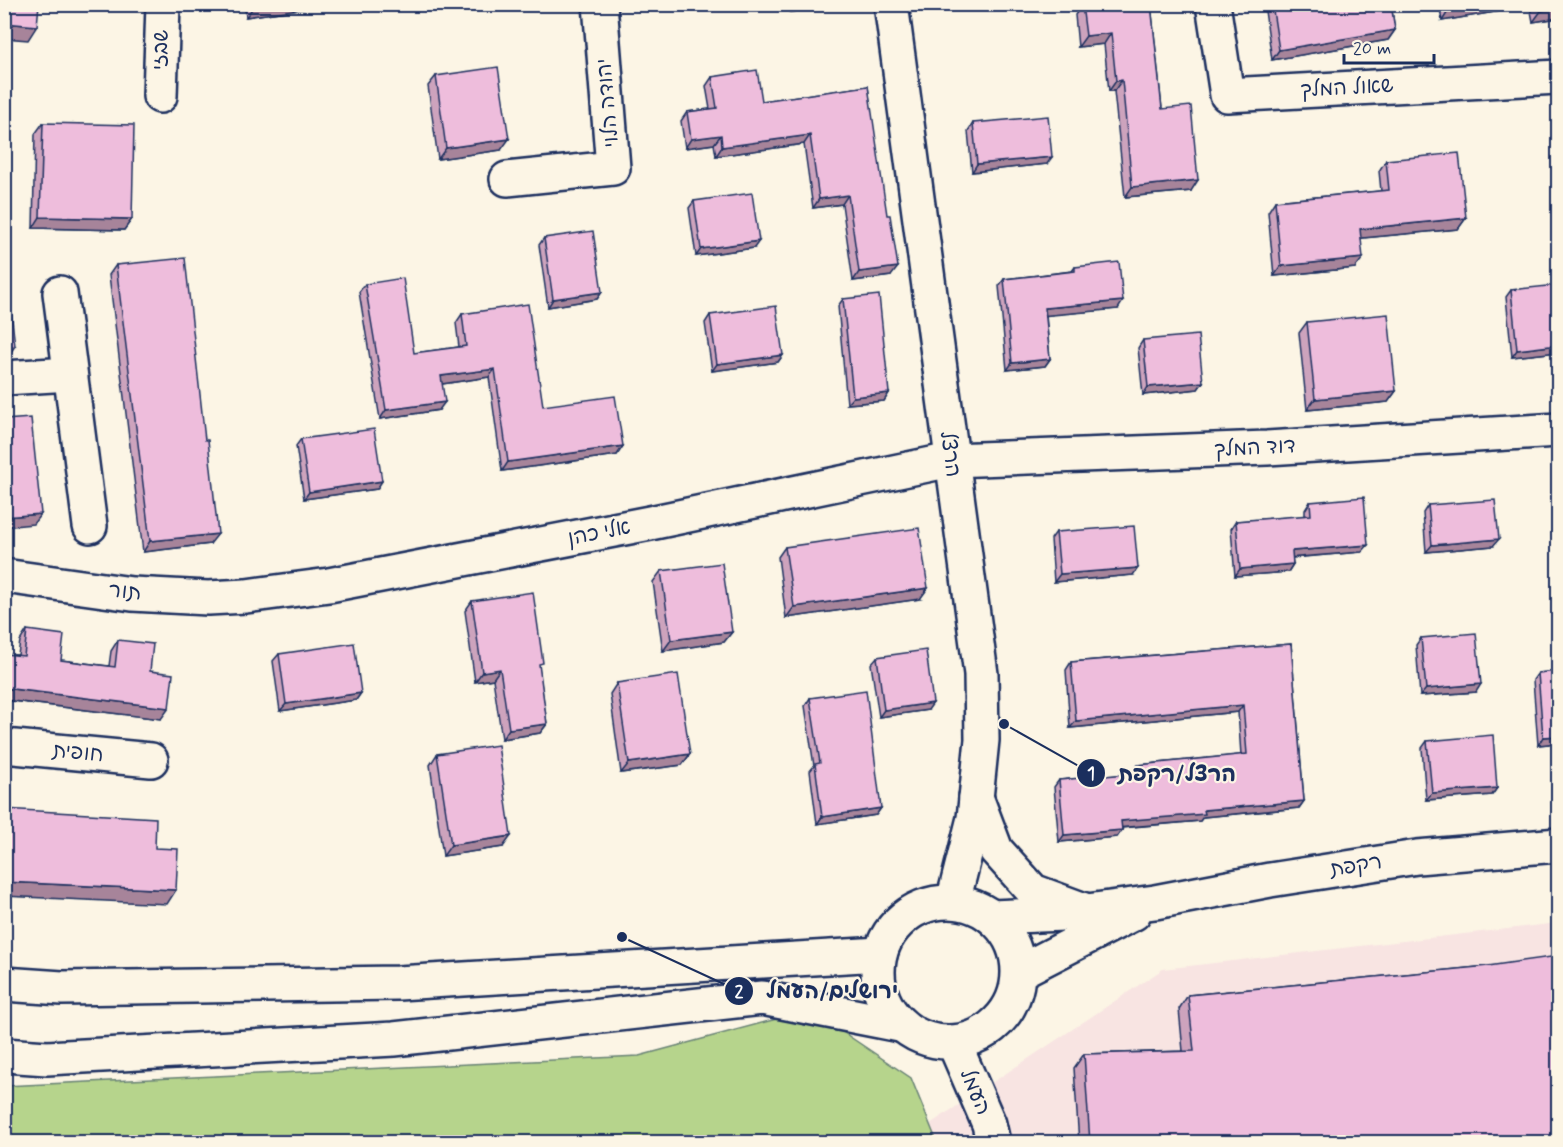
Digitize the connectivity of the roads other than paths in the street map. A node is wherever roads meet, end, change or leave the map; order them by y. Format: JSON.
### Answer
{"nodes":[{"id":1,"x":163,"y":4,"type":"edge"},
{"id":2,"x":600,"y":4,"type":"edge"},
{"id":3,"x":891,"y":4,"type":"edge"},
{"id":4,"x":1213,"y":4,"type":"edge"},
{"id":5,"x":1558,"y":77,"type":"edge"},
{"id":6,"x":160,"y":96,"type":"dead end"},
{"id":7,"x":507,"y":179,"type":"dead end"},
{"id":8,"x":60,"y":293,"type":"dead end"},
{"id":9,"x":70,"y":374,"type":"junction"},
{"id":10,"x":4,"y":378,"type":"edge"},
{"id":11,"x":1558,"y":430,"type":"edge"},
{"id":12,"x":951,"y":460,"type":"junction"},
{"id":13,"x":90,"y":526,"type":"dead end"},
{"id":14,"x":4,"y":576,"type":"edge"},
{"id":15,"x":246,"y":596,"type":"joint"},
{"id":16,"x":4,"y":746,"type":"edge"},
{"id":17,"x":151,"y":760,"type":"dead end"},
{"id":18,"x":976,"y":796,"type":"junction"},
{"id":19,"x":1558,"y":845,"type":"edge"},
{"id":20,"x":953,"y":902,"type":"junction"},
{"id":21,"x":1155,"y":902,"type":"junction"},
{"id":22,"x":1087,"y":911,"type":"junction"},
{"id":23,"x":992,"y":916,"type":"junction"},
{"id":24,"x":880,"y":954,"type":"junction"},
{"id":25,"x":1019,"y":972,"type":"junction"},
{"id":26,"x":4,"y":984,"type":"edge"},
{"id":27,"x":900,"y":1025,"type":"junction"},
{"id":28,"x":954,"y":1043,"type":"junction"},
{"id":29,"x":4,"y":1054,"type":"edge"},
{"id":30,"x":993,"y":1143,"type":"edge"}],
"edges":[{"from":1,"to":6,"type":"street","name":"שבזי"},
{"from":2,"to":7,"type":"street","name":"יהודה הלוי"},
{"from":3,"to":12,"type":"street","name":"הרצל"},
{"from":4,"to":5,"type":"street","name":"שאול המלך"},
{"from":8,"to":9,"type":"street"},
{"from":9,"to":10,"type":"street"},
{"from":9,"to":13,"type":"street"},
{"from":11,"to":12,"type":"street","name":"דוד המלך"},
{"from":12,"to":15,"type":"street","name":"אלי כהן"},
{"from":12,"to":18,"type":"street","name":"הרצל"},
{"from":14,"to":15,"type":"street","name":"תור"},
{"from":16,"to":17,"type":"street","name":"חופית"},
{"from":18,"to":20,"type":"street","name":"הרצל"},
{"from":18,"to":22,"type":"street"},
{"from":19,"to":21,"type":"street","name":"רקפת"},
{"from":20,"to":23,"type":"street"},
{"from":20,"to":24,"type":"street"},
{"from":21,"to":22,"type":"street","name":"רקפת"},
{"from":21,"to":25,"type":"street","name":"רקפת"},
{"from":22,"to":23,"type":"street","name":"רקפת"},
{"from":23,"to":25,"type":"street"},
{"from":24,"to":26,"type":"street"},
{"from":24,"to":27,"type":"street"},
{"from":25,"to":28,"type":"street"},
{"from":27,"to":28,"type":"street"},
{"from":27,"to":29,"type":"street"},
{"from":28,"to":30,"type":"street","name":"העמל"}]}
